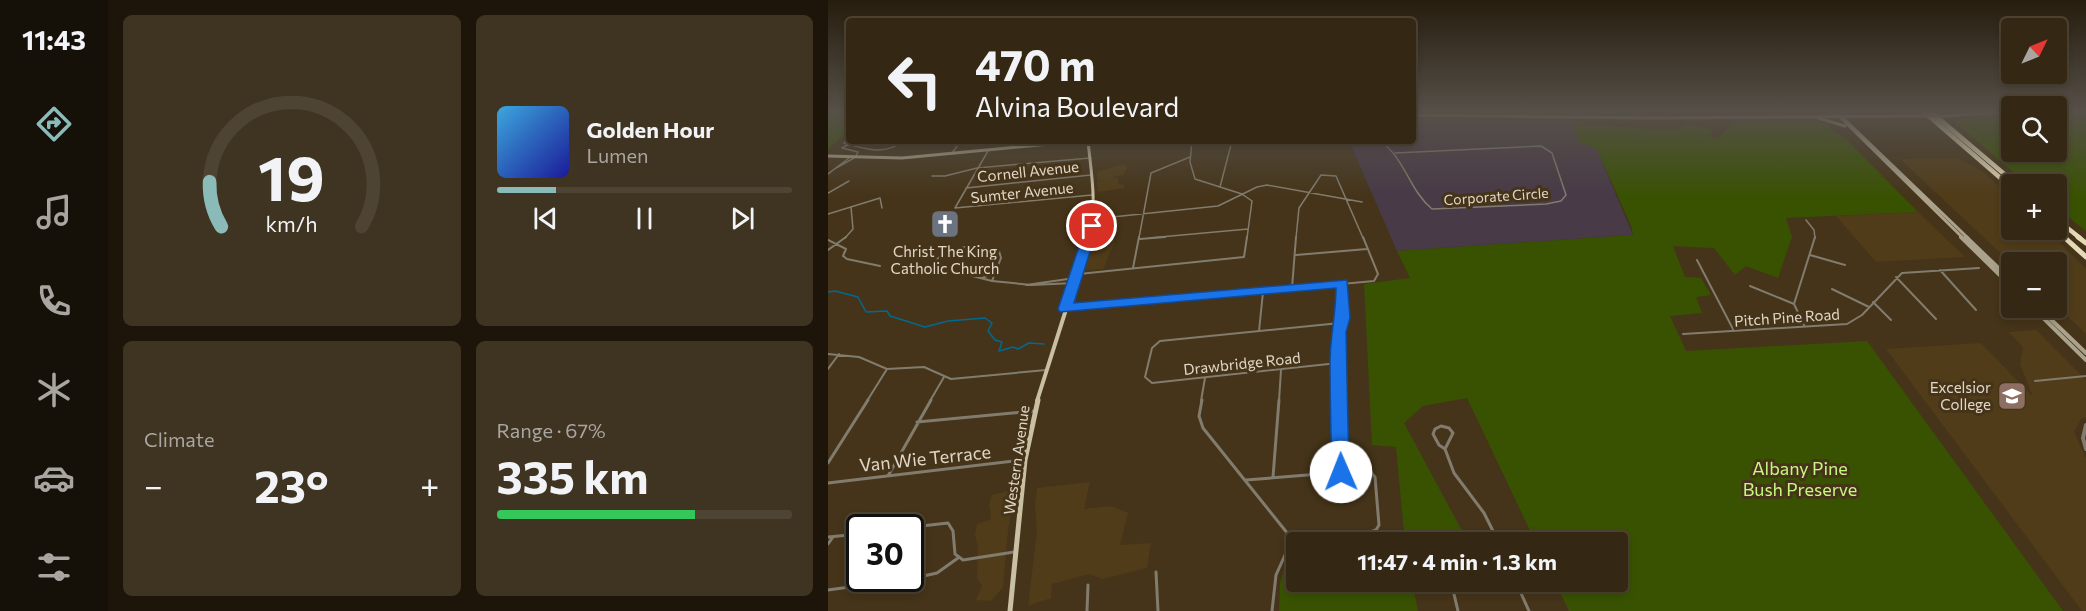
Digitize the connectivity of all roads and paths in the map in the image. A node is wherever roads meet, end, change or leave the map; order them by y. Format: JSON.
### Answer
{"nodes":[{"id":1,"x":1860,"y":139,"type":"edge"},
{"id":2,"x":1865,"y":140,"type":"edge"},
{"id":3,"x":1956,"y":140,"type":"edge"},
{"id":4,"x":1964,"y":140,"type":"edge"},
{"id":5,"x":847,"y":144,"type":"joint"},
{"id":6,"x":900,"y":144,"type":"edge"},
{"id":7,"x":958,"y":144,"type":"edge"},
{"id":8,"x":1051,"y":144,"type":"edge"},
{"id":9,"x":1088,"y":144,"type":"edge"},
{"id":10,"x":1192,"y":144,"type":"edge"},
{"id":11,"x":1231,"y":144,"type":"edge"},
{"id":12,"x":1386,"y":144,"type":"edge"},
{"id":13,"x":893,"y":150,"type":"joint"},
{"id":14,"x":989,"y":150,"type":"junction"},
{"id":15,"x":951,"y":153,"type":"junction"},
{"id":16,"x":1395,"y":153,"type":"junction"},
{"id":17,"x":828,"y":156,"type":"edge"},
{"id":18,"x":1190,"y":157,"type":"junction"},
{"id":19,"x":852,"y":158,"type":"junction"},
{"id":20,"x":1090,"y":158,"type":"junction"},
{"id":21,"x":1163,"y":167,"type":"joint"},
{"id":22,"x":977,"y":168,"type":"junction"},
{"id":23,"x":828,"y":174,"type":"edge"},
{"id":24,"x":1323,"y":174,"type":"joint"},
{"id":25,"x":2004,"y":174,"type":"edge"},
{"id":26,"x":1091,"y":175,"type":"junction"},
{"id":27,"x":932,"y":176,"type":"dead end"},
{"id":28,"x":2001,"y":178,"type":"edge"},
{"id":29,"x":849,"y":181,"type":"dead end"},
{"id":30,"x":1220,"y":187,"type":"junction"},
{"id":31,"x":966,"y":188,"type":"junction"},
{"id":32,"x":828,"y":192,"type":"edge"},
{"id":33,"x":1242,"y":194,"type":"junction"},
{"id":34,"x":1308,"y":194,"type":"junction"},
{"id":35,"x":1092,"y":195,"type":"junction"},
{"id":36,"x":1348,"y":200,"type":"junction"},
{"id":37,"x":1362,"y":202,"type":"dead end"},
{"id":38,"x":851,"y":207,"type":"junction"},
{"id":39,"x":882,"y":208,"type":"dead end"},
{"id":40,"x":1144,"y":212,"type":"junction"},
{"id":41,"x":828,"y":214,"type":"edge"},
{"id":42,"x":1092,"y":219,"type":"junction"},
{"id":43,"x":1806,"y":220,"type":"dead end"},
{"id":44,"x":2067,"y":228,"type":"edge"},
{"id":45,"x":1248,"y":229,"type":"junction"},
{"id":46,"x":1140,"y":239,"type":"junction"},
{"id":47,"x":2067,"y":239,"type":"edge"},
{"id":48,"x":828,"y":240,"type":"edge"},
{"id":49,"x":2086,"y":243,"type":"edge"},
{"id":50,"x":837,"y":246,"type":"junction"},
{"id":51,"x":1369,"y":248,"type":"junction"},
{"id":52,"x":828,"y":249,"type":"edge"},
{"id":53,"x":1296,"y":255,"type":"junction"},
{"id":54,"x":1810,"y":255,"type":"junction"},
{"id":55,"x":2086,"y":257,"type":"edge"},
{"id":56,"x":1697,"y":260,"type":"dead end"},
{"id":57,"x":1845,"y":265,"type":"dead end"},
{"id":58,"x":880,"y":266,"type":"dead end"},
{"id":59,"x":1133,"y":268,"type":"junction"},
{"id":60,"x":1980,"y":268,"type":"dead end"},
{"id":61,"x":1940,"y":270,"type":"junction"},
{"id":62,"x":2001,"y":270,"type":"edge"},
{"id":63,"x":994,"y":273,"type":"junction"},
{"id":64,"x":2001,"y":276,"type":"edge"},
{"id":65,"x":1896,"y":277,"type":"junction"},
{"id":66,"x":1075,"y":278,"type":"junction"},
{"id":67,"x":979,"y":279,"type":"junction"},
{"id":68,"x":992,"y":282,"type":"junction"},
{"id":69,"x":1342,"y":283,"type":"junction"},
{"id":70,"x":1750,"y":286,"type":"dead end"},
{"id":71,"x":1292,"y":288,"type":"junction"},
{"id":72,"x":1832,"y":288,"type":"dead end"},
{"id":73,"x":1263,"y":291,"type":"junction"},
{"id":74,"x":1873,"y":302,"type":"junction"},
{"id":75,"x":1794,"y":304,"type":"junction"},
{"id":76,"x":1869,"y":307,"type":"junction"},
{"id":77,"x":1065,"y":309,"type":"junction"},
{"id":78,"x":1976,"y":310,"type":"dead end"},
{"id":79,"x":2043,"y":318,"type":"edge"},
{"id":80,"x":2049,"y":318,"type":"edge"},
{"id":81,"x":1891,"y":320,"type":"dead end"},
{"id":82,"x":1936,"y":320,"type":"dead end"},
{"id":83,"x":1340,"y":323,"type":"junction"},
{"id":84,"x":1804,"y":326,"type":"junction"},
{"id":85,"x":1734,"y":330,"type":"junction"},
{"id":86,"x":1259,"y":331,"type":"junction"},
{"id":87,"x":1683,"y":334,"type":"dead end"},
{"id":88,"x":2086,"y":353,"type":"edge"},
{"id":89,"x":828,"y":354,"type":"edge"},
{"id":90,"x":838,"y":354,"type":"junction"},
{"id":91,"x":2086,"y":360,"type":"edge"},
{"id":92,"x":1338,"y":363,"type":"junction"},
{"id":93,"x":828,"y":369,"type":"edge"},
{"id":94,"x":887,"y":369,"type":"junction"},
{"id":95,"x":1281,"y":369,"type":"junction"},
{"id":96,"x":1046,"y":370,"type":"junction"},
{"id":97,"x":2086,"y":376,"type":"edge"},
{"id":98,"x":944,"y":377,"type":"junction"},
{"id":99,"x":1205,"y":378,"type":"junction"},
{"id":100,"x":2035,"y":381,"type":"dead end"},
{"id":101,"x":1034,"y":411,"type":"junction"},
{"id":102,"x":918,"y":422,"type":"junction"},
{"id":103,"x":2086,"y":425,"type":"edge"},
{"id":104,"x":1445,"y":449,"type":"junction"},
{"id":105,"x":2086,"y":449,"type":"edge"},
{"id":106,"x":1025,"y":460,"type":"junction"},
{"id":107,"x":828,"y":463,"type":"edge"},
{"id":108,"x":1341,"y":472,"type":"junction"},
{"id":109,"x":888,"y":476,"type":"junction"},
{"id":110,"x":1273,"y":477,"type":"junction"},
{"id":111,"x":1246,"y":480,"type":"junction"},
{"id":112,"x":828,"y":483,"type":"edge"},
{"id":113,"x":924,"y":526,"type":"edge"},
{"id":114,"x":1288,"y":532,"type":"edge"},
{"id":115,"x":1370,"y":532,"type":"edge"},
{"id":116,"x":1493,"y":532,"type":"edge"},
{"id":117,"x":846,"y":535,"type":"edge"},
{"id":118,"x":830,"y":537,"type":"edge"},
{"id":119,"x":828,"y":544,"type":"edge"},
{"id":120,"x":1017,"y":551,"type":"junction"},
{"id":121,"x":1286,"y":552,"type":"edge"},
{"id":122,"x":958,"y":558,"type":"junction"},
{"id":123,"x":1156,"y":572,"type":"dead end"},
{"id":124,"x":924,"y":576,"type":"edge"},
{"id":125,"x":1088,"y":585,"type":"dead end"},
{"id":126,"x":846,"y":588,"type":"edge"},
{"id":127,"x":828,"y":590,"type":"edge"},
{"id":128,"x":1453,"y":592,"type":"edge"},
{"id":129,"x":1520,"y":592,"type":"edge"},
{"id":130,"x":1010,"y":611,"type":"edge"},
{"id":131,"x":1087,"y":611,"type":"edge"},
{"id":132,"x":1158,"y":611,"type":"edge"},
{"id":133,"x":1272,"y":611,"type":"edge"},
{"id":134,"x":1458,"y":611,"type":"edge"},
{"id":135,"x":1528,"y":611,"type":"edge"}],
"edges":[{"from":1,"to":64,"type":"main road"},
{"from":2,"to":62,"type":"main road"},
{"from":3,"to":28,"type":"highway"},
{"from":4,"to":25,"type":"highway"},
{"from":5,"to":13,"type":"street"},
{"from":5,"to":19,"type":"street"},
{"from":6,"to":13,"type":"street"},
{"from":7,"to":15,"type":"street"},
{"from":8,"to":14,"type":"main road"},
{"from":9,"to":20,"type":"main road","name":"Western Avenue"},
{"from":10,"to":18,"type":"street"},
{"from":11,"to":30,"type":"street"},
{"from":12,"to":16,"type":"street","name":"Corporate Circle"},
{"from":14,"to":15,"type":"main road"},
{"from":14,"to":22,"type":"street"},
{"from":15,"to":19,"type":"main road"},
{"from":16,"to":16,"type":"street","name":"Corporate Circle"},
{"from":17,"to":19,"type":"main road"},
{"from":18,"to":21,"type":"street"},
{"from":18,"to":30,"type":"street"},
{"from":19,"to":23,"type":"street"},
{"from":20,"to":22,"type":"street"},
{"from":20,"to":26,"type":"main road","name":"Western Avenue"},
{"from":21,"to":40,"type":"street"},
{"from":22,"to":27,"type":"street"},
{"from":22,"to":31,"type":"street"},
{"from":24,"to":34,"type":"street"},
{"from":24,"to":36,"type":"street"},
{"from":26,"to":31,"type":"street","name":"Cornell Avenue"},
{"from":26,"to":35,"type":"main road","name":"Western Avenue"},
{"from":29,"to":32,"type":"street"},
{"from":30,"to":33,"type":"street"},
{"from":31,"to":35,"type":"street","name":"Sumter Avenue"},
{"from":33,"to":34,"type":"street"},
{"from":33,"to":40,"type":"street"},
{"from":33,"to":45,"type":"street"},
{"from":34,"to":36,"type":"street"},
{"from":34,"to":53,"type":"street"},
{"from":35,"to":42,"type":"main road","name":"Western Avenue"},
{"from":36,"to":37,"type":"street"},
{"from":36,"to":51,"type":"street"},
{"from":38,"to":39,"type":"street"},
{"from":38,"to":41,"type":"street"},
{"from":38,"to":50,"type":"street"},
{"from":40,"to":42,"type":"street"},
{"from":40,"to":46,"type":"street"},
{"from":42,"to":66,"type":"main road","name":"Western Avenue"},
{"from":43,"to":54,"type":"street"},
{"from":44,"to":49,"type":"highway"},
{"from":45,"to":46,"type":"street"},
{"from":45,"to":59,"type":"street"},
{"from":46,"to":59,"type":"street"},
{"from":47,"to":55,"type":"highway"},
{"from":48,"to":50,"type":"street"},
{"from":50,"to":52,"type":"street"},
{"from":50,"to":58,"type":"street"},
{"from":51,"to":53,"type":"street"},
{"from":51,"to":69,"type":"street"},
{"from":53,"to":71,"type":"street"},
{"from":54,"to":57,"type":"street"},
{"from":54,"to":75,"type":"street"},
{"from":56,"to":85,"type":"street"},
{"from":59,"to":66,"type":"street"},
{"from":60,"to":61,"type":"street"},
{"from":61,"to":65,"type":"street"},
{"from":61,"to":78,"type":"street"},
{"from":63,"to":67,"type":"street"},
{"from":63,"to":67,"type":"street"},
{"from":63,"to":68,"type":"street"},
{"from":65,"to":74,"type":"street","name":"Pitch Pine Road"},
{"from":65,"to":82,"type":"street"},
{"from":66,"to":68,"type":"street"},
{"from":66,"to":77,"type":"main road","name":"Western Avenue"},
{"from":67,"to":68,"type":"street"},
{"from":69,"to":71,"type":"street"},
{"from":69,"to":83,"type":"street"},
{"from":70,"to":75,"type":"street"},
{"from":71,"to":73,"type":"street"},
{"from":72,"to":76,"type":"street"},
{"from":73,"to":77,"type":"street"},
{"from":73,"to":86,"type":"street"},
{"from":74,"to":76,"type":"street","name":"Pitch Pine Road"},
{"from":74,"to":81,"type":"street"},
{"from":75,"to":84,"type":"street"},
{"from":76,"to":84,"type":"street","name":"Pitch Pine Road"},
{"from":77,"to":96,"type":"main road","name":"Western Avenue"},
{"from":79,"to":91,"type":"main road"},
{"from":80,"to":88,"type":"main road"},
{"from":83,"to":86,"type":"street"},
{"from":83,"to":92,"type":"street"},
{"from":84,"to":85,"type":"street","name":"Pitch Pine Road"},
{"from":85,"to":87,"type":"street","name":"Pitch Pine Road"},
{"from":86,"to":99,"type":"street","name":"Drawbridge Road"},
{"from":89,"to":90,"type":"street"},
{"from":90,"to":93,"type":"street"},
{"from":90,"to":94,"type":"street"},
{"from":92,"to":95,"type":"street","name":"Drawbridge Road"},
{"from":92,"to":108,"type":"street"},
{"from":94,"to":98,"type":"street"},
{"from":94,"to":107,"type":"street"},
{"from":95,"to":99,"type":"street","name":"Drawbridge Road"},
{"from":95,"to":110,"type":"street"},
{"from":96,"to":98,"type":"street"},
{"from":96,"to":101,"type":"main road","name":"Western Avenue"},
{"from":97,"to":100,"type":"street"},
{"from":98,"to":102,"type":"street"},
{"from":99,"to":111,"type":"street"},
{"from":101,"to":102,"type":"street"},
{"from":101,"to":106,"type":"main road","name":"Western Avenue"},
{"from":102,"to":109,"type":"street"},
{"from":103,"to":105,"type":"street"},
{"from":104,"to":104,"type":"street"},
{"from":104,"to":116,"type":"street"},
{"from":106,"to":109,"type":"street","name":"Van Wie Terrace"},
{"from":106,"to":120,"type":"main road","name":"Western Avenue"},
{"from":108,"to":110,"type":"street"},
{"from":108,"to":115,"type":"street"},
{"from":109,"to":112,"type":"street","name":"Van Wie Terrace"},
{"from":110,"to":111,"type":"street"},
{"from":111,"to":114,"type":"street"},
{"from":113,"to":122,"type":"street"},
{"from":117,"to":118,"type":"street"},
{"from":118,"to":119,"type":"street"},
{"from":120,"to":122,"type":"street"},
{"from":120,"to":130,"type":"main road","name":"Western Avenue"},
{"from":121,"to":133,"type":"street"},
{"from":122,"to":124,"type":"street"},
{"from":123,"to":132,"type":"street"},
{"from":125,"to":131,"type":"street"},
{"from":126,"to":127,"type":"street"},
{"from":128,"to":134,"type":"street"},
{"from":129,"to":135,"type":"street"}]}
